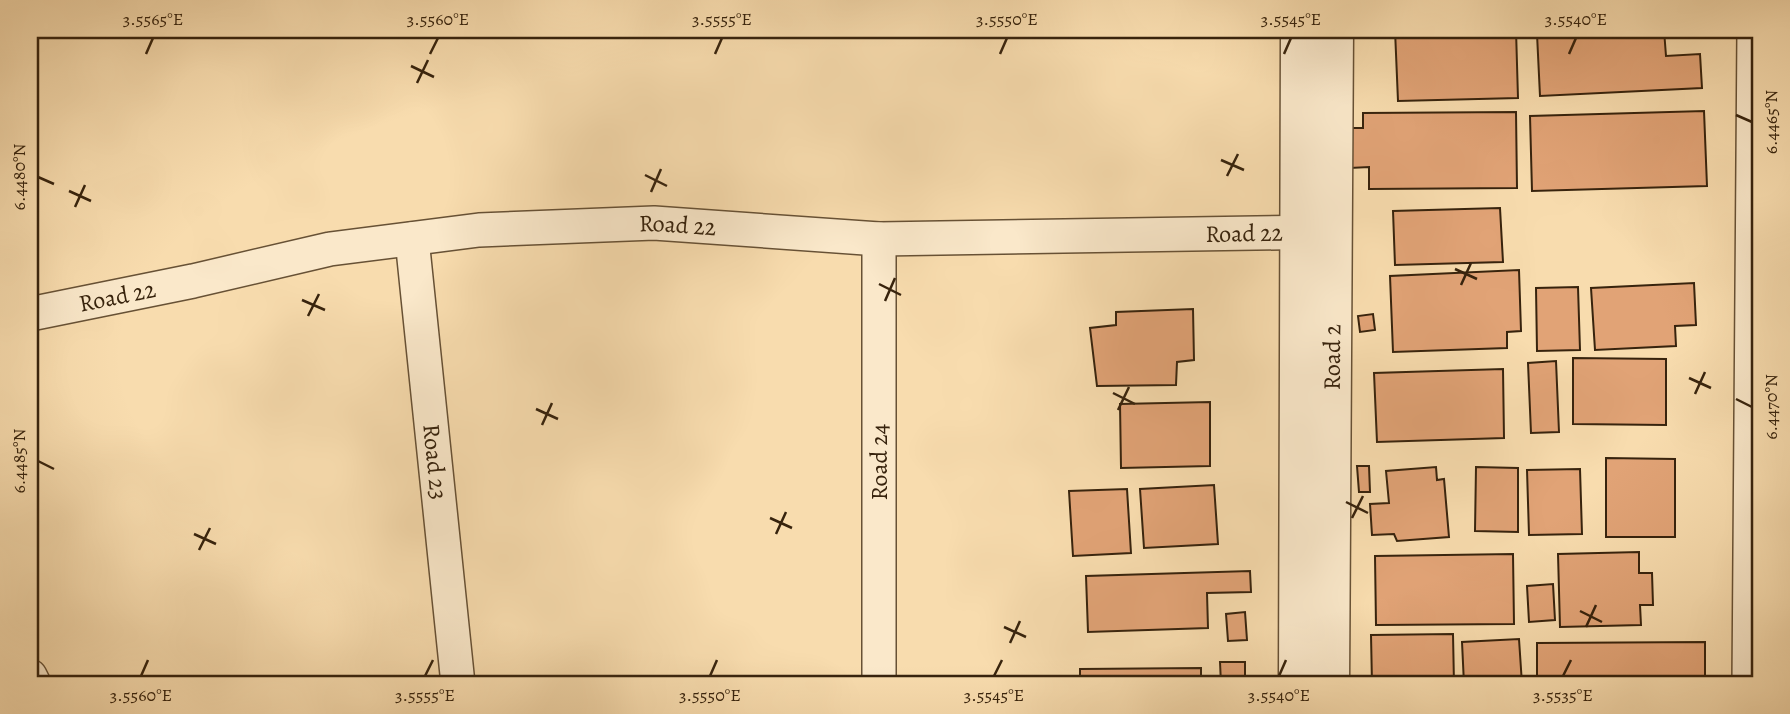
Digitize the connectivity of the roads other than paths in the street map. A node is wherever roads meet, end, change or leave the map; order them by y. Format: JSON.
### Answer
{"nodes":[{"id":1,"x":1300,"y":30,"type":"edge"},
{"id":2,"x":1334,"y":30,"type":"edge"},
{"id":3,"x":1754,"y":30,"type":"edge"},
{"id":4,"x":1316,"y":231,"type":"junction"},
{"id":5,"x":412,"y":239,"type":"junction"},
{"id":6,"x":879,"y":239,"type":"junction"},
{"id":7,"x":30,"y":314,"type":"edge"},
{"id":8,"x":1755,"y":606,"type":"edge"},
{"id":9,"x":30,"y":676,"type":"edge"},
{"id":10,"x":34,"y":684,"type":"edge"},
{"id":11,"x":458,"y":684,"type":"edge"},
{"id":12,"x":878,"y":684,"type":"edge"},
{"id":13,"x":1298,"y":684,"type":"edge"},
{"id":14,"x":1330,"y":684,"type":"edge"},
{"id":15,"x":1749,"y":684,"type":"edge"}],
"edges":[{"from":1,"to":4,"type":"street","name":"Road 2"},
{"from":2,"to":4,"type":"street","name":"Road 2"},
{"from":3,"to":8,"type":"street"},
{"from":4,"to":6,"type":"street","name":"Road 22"},
{"from":4,"to":13,"type":"street","name":"Road 2"},
{"from":4,"to":14,"type":"street","name":"Road 2"},
{"from":5,"to":6,"type":"street","name":"Road 22"},
{"from":5,"to":7,"type":"street","name":"Road 22"},
{"from":5,"to":11,"type":"street","name":"Road 23"},
{"from":6,"to":12,"type":"street","name":"Road 24"},
{"from":8,"to":15,"type":"street"},
{"from":9,"to":10,"type":"street"}]}
